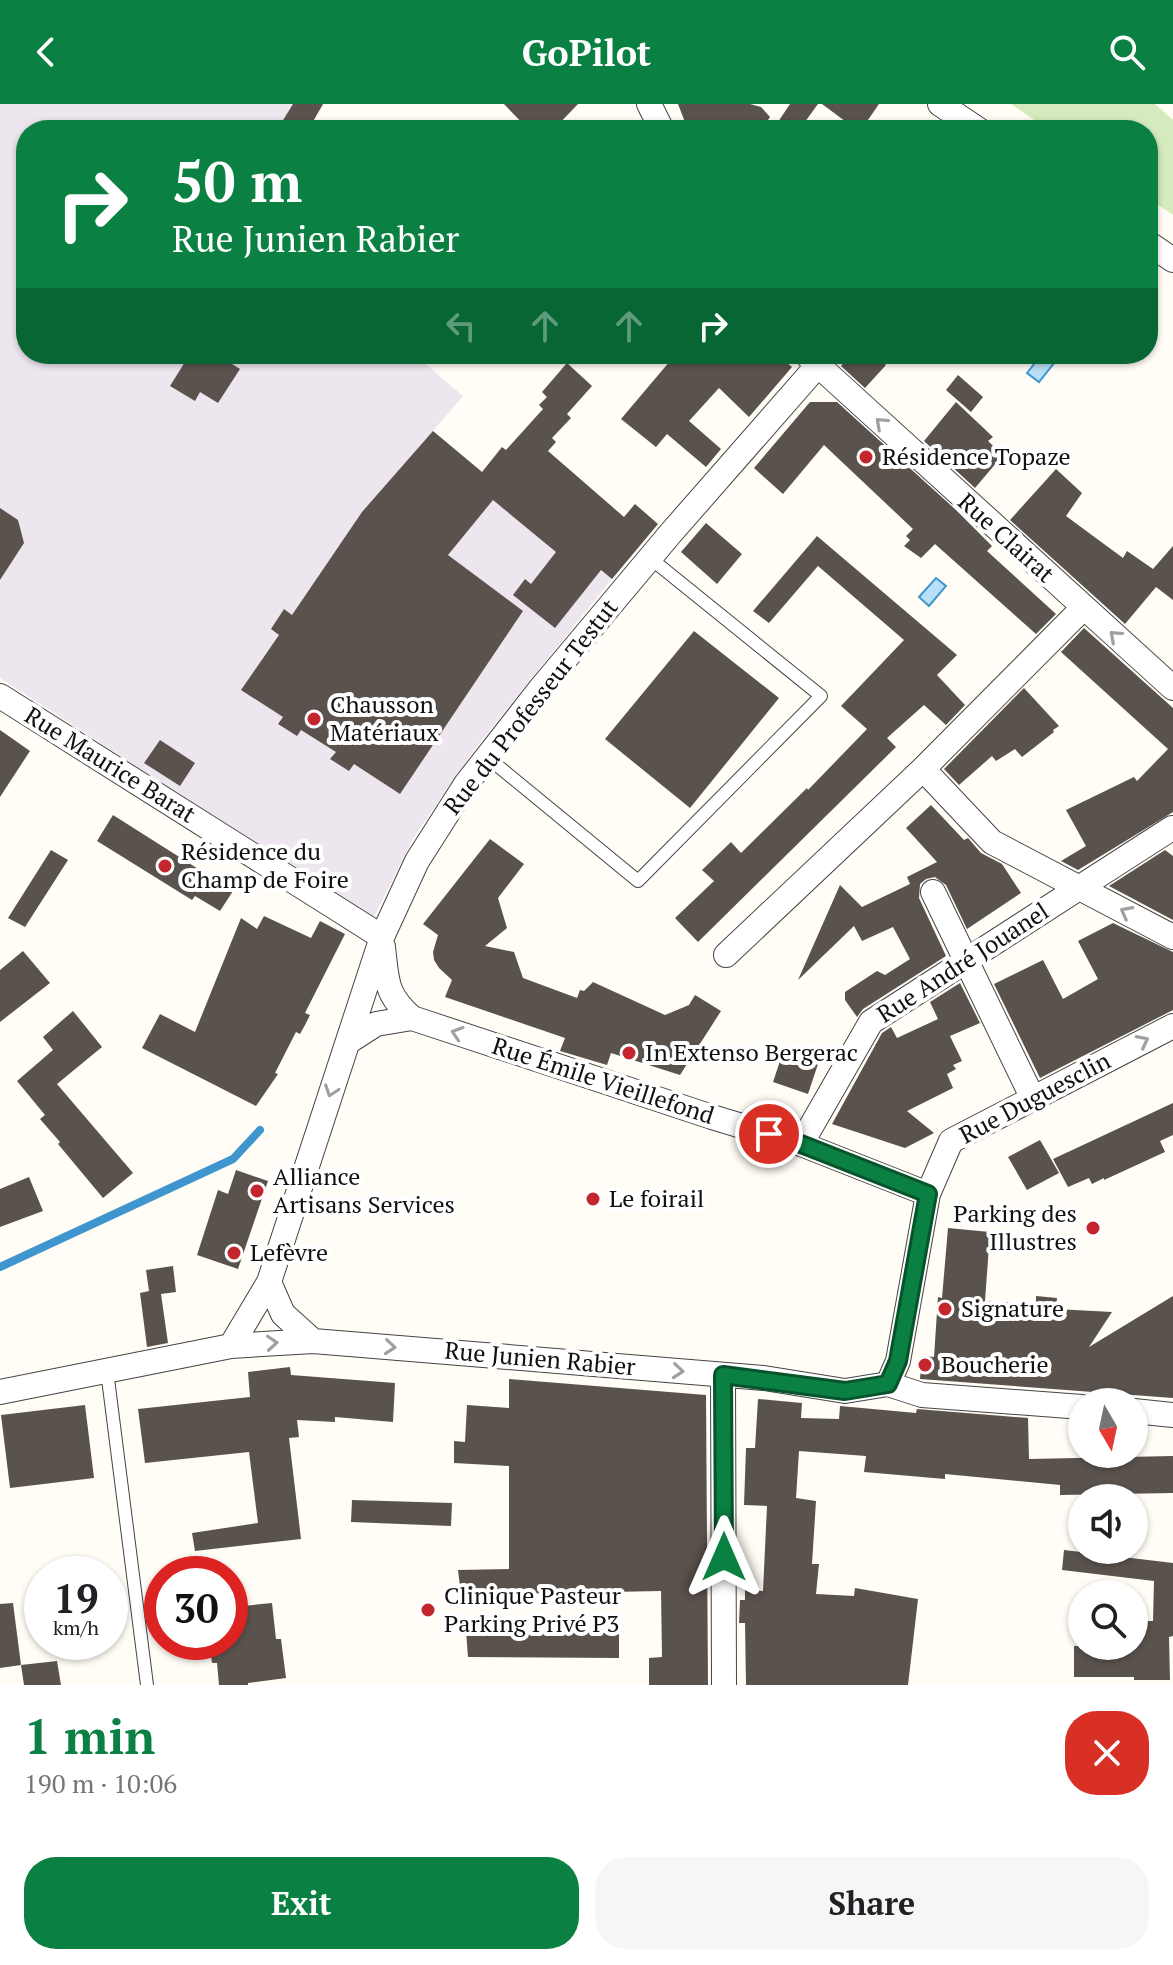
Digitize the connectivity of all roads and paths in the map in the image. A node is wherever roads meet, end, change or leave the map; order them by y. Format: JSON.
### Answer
{"nodes":[{"id":1,"x":940,"y":104,"type":"edge"},
{"id":2,"x":964,"y":120,"type":"edge"},
{"id":3,"x":809,"y":364,"type":"edge"},
{"id":4,"x":816,"y":364,"type":"edge"},
{"id":5,"x":650,"y":558,"type":"junction"},
{"id":6,"x":1083,"y":608,"type":"junction"},
{"id":7,"x":1173,"y":688,"type":"edge"},
{"id":8,"x":0,"y":696,"type":"edge"},
{"id":9,"x":487,"y":757,"type":"junction"},
{"id":10,"x":923,"y":769,"type":"junction"},
{"id":11,"x":1172,"y":828,"type":"edge"},
{"id":12,"x":1079,"y":888,"type":"junction"},
{"id":13,"x":933,"y":892,"type":"dead end"},
{"id":14,"x":382,"y":937,"type":"junction"},
{"id":15,"x":1173,"y":937,"type":"edge"},
{"id":16,"x":726,"y":955,"type":"dead end"},
{"id":17,"x":966,"y":960,"type":"junction"},
{"id":18,"x":412,"y":1018,"type":"junction"},
{"id":19,"x":1173,"y":1026,"type":"edge"},
{"id":20,"x":348,"y":1042,"type":"junction"},
{"id":21,"x":1033,"y":1099,"type":"junction"},
{"id":22,"x":801,"y":1144,"type":"junction"},
{"id":23,"x":928,"y":1194,"type":"junction"},
{"id":24,"x":269,"y":1282,"type":"junction"},
{"id":25,"x":313,"y":1341,"type":"junction"},
{"id":26,"x":231,"y":1346,"type":"junction"},
{"id":27,"x":107,"y":1371,"type":"junction"},
{"id":28,"x":723,"y":1375,"type":"junction"},
{"id":29,"x":888,"y":1384,"type":"junction"},
{"id":30,"x":0,"y":1392,"type":"edge"},
{"id":31,"x":1068,"y":1406,"type":"edge"},
{"id":32,"x":1148,"y":1412,"type":"edge"},
{"id":33,"x":1173,"y":1415,"type":"edge"},
{"id":34,"x":147,"y":1685,"type":"edge"},
{"id":35,"x":724,"y":1685,"type":"edge"}],
"edges":[{"from":1,"to":2,"type":"street"},
{"from":3,"to":5,"type":"street","name":"Rue du Professeur Testut"},
{"from":6,"to":4,"type":"street","name":"Rue Clairat","one_way":true},
{"from":5,"to":9,"type":"street","name":"Rue du Professeur Testut"},
{"from":5,"to":9,"type":"lane"},
{"from":7,"to":6,"type":"street","name":"Rue Clairat","one_way":true},
{"from":6,"to":10,"type":"street"},
{"from":8,"to":14,"type":"street","name":"Rue Maurice Barat"},
{"from":9,"to":14,"type":"street","name":"Rue du Professeur Testut"},
{"from":10,"to":12,"type":"street"},
{"from":10,"to":16,"type":"street"},
{"from":11,"to":12,"type":"street","name":"Rue André Jouanel"},
{"from":15,"to":12,"type":"street","one_way":true},
{"from":12,"to":17,"type":"street","name":"Rue André Jouanel"},
{"from":13,"to":17,"type":"street"},
{"from":14,"to":18,"type":"street"},
{"from":14,"to":20,"type":"street","name":"Rue du Professeur Testut"},
{"from":17,"to":21,"type":"street"},
{"from":17,"to":22,"type":"street","name":"Rue André Jouanel"},
{"from":18,"to":20,"type":"street","name":"Rue Émile Vieillefond"},
{"from":22,"to":18,"type":"street","name":"Rue Émile Vieillefond","one_way":true},
{"from":21,"to":19,"type":"street","name":"Rue Duguesclin","one_way":true},
{"from":20,"to":24,"type":"street","name":"Rue du Professeur Testut","one_way":true},
{"from":21,"to":23,"type":"street","name":"Rue Duguesclin"},
{"from":22,"to":23,"type":"street","name":"Rue Émile Vieillefond"},
{"from":23,"to":29,"type":"street","name":"Rue Duguesclin"},
{"from":24,"to":25,"type":"street"},
{"from":24,"to":26,"type":"street","name":"Rue du Professeur Testut"},
{"from":26,"to":25,"type":"street","name":"Rue Junien Rabier","one_way":true},
{"from":25,"to":28,"type":"street","name":"Rue Junien Rabier","one_way":true},
{"from":26,"to":27,"type":"street","name":"Rue Junien Rabier"},
{"from":27,"to":30,"type":"street","name":"Rue Junien Rabier"},
{"from":27,"to":34,"type":"lane"},
{"from":28,"to":29,"type":"street","name":"Rue Junien Rabier"},
{"from":28,"to":35,"type":"street"},
{"from":29,"to":31,"type":"street","name":"Rue Junien Rabier"},
{"from":32,"to":33,"type":"street"}]}
